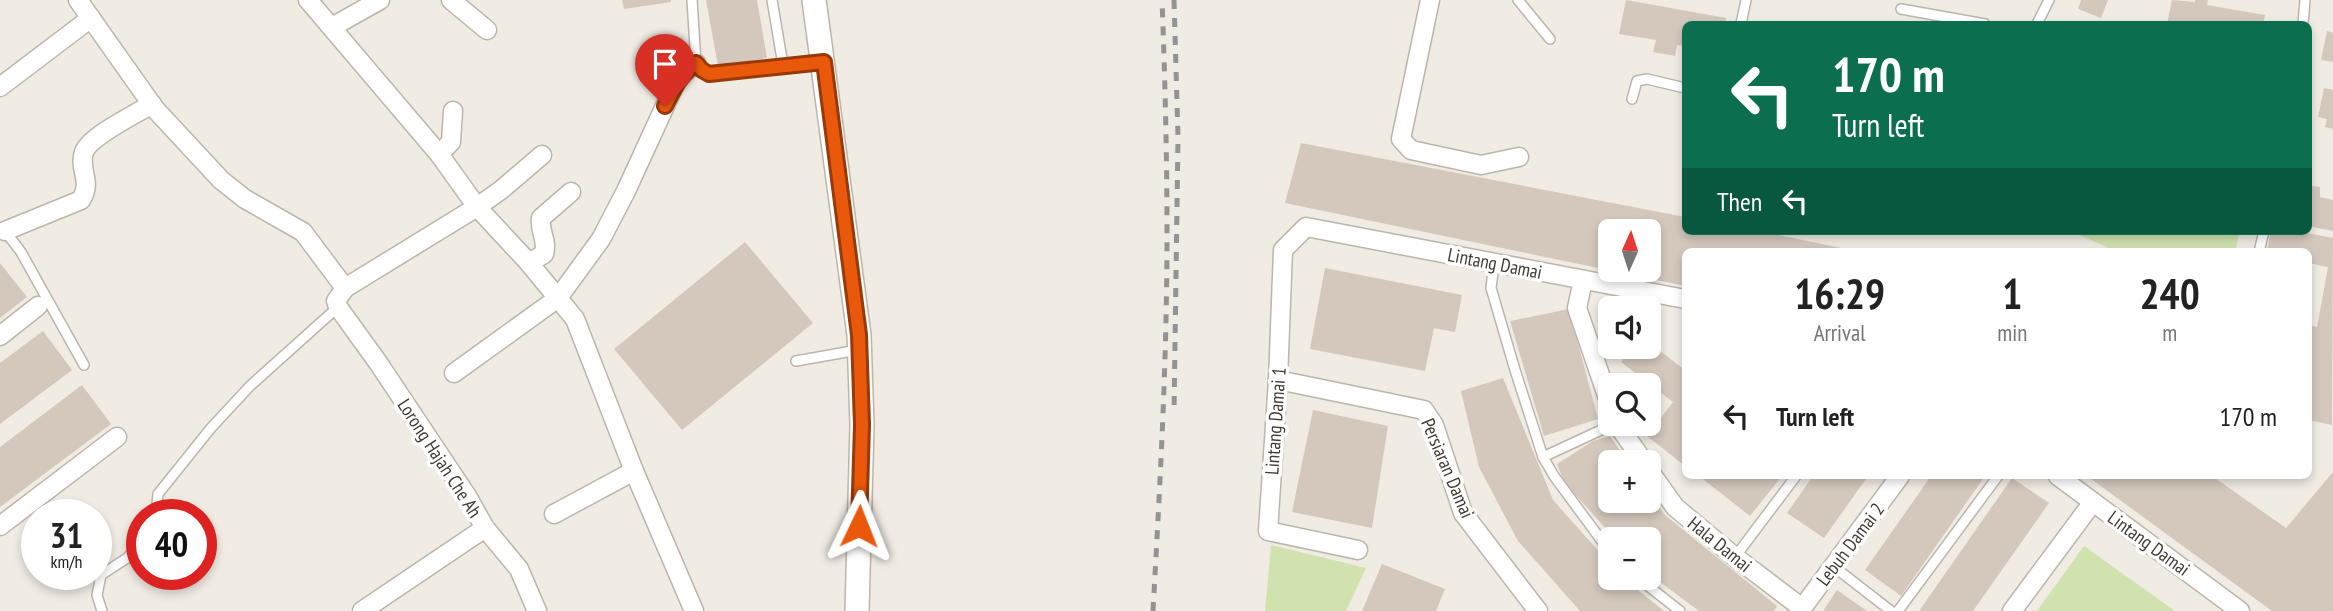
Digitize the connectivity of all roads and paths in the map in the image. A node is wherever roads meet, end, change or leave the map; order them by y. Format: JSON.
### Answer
{"nodes":[{"id":1,"x":78,"y":0,"type":"edge"},
{"id":2,"x":308,"y":0,"type":"edge"},
{"id":3,"x":380,"y":0,"type":"edge"},
{"id":4,"x":451,"y":0,"type":"edge"},
{"id":5,"x":692,"y":0,"type":"edge"},
{"id":6,"x":772,"y":0,"type":"edge"},
{"id":7,"x":814,"y":0,"type":"edge"},
{"id":8,"x":1430,"y":0,"type":"edge"},
{"id":9,"x":1518,"y":0,"type":"edge"},
{"id":10,"x":1746,"y":0,"type":"edge"},
{"id":11,"x":2049,"y":0,"type":"edge"},
{"id":12,"x":2305,"y":0,"type":"edge"},
{"id":13,"x":1901,"y":9,"type":"dead end"},
{"id":14,"x":91,"y":18,"type":"junction"},
{"id":15,"x":1742,"y":21,"type":"edge"},
{"id":16,"x":1968,"y":21,"type":"edge"},
{"id":17,"x":2038,"y":21,"type":"edge"},
{"id":18,"x":2303,"y":21,"type":"edge"},
{"id":19,"x":332,"y":27,"type":"junction"},
{"id":20,"x":487,"y":30,"type":"dead end"},
{"id":21,"x":1550,"y":38,"type":"dead end"},
{"id":22,"x":824,"y":62,"type":"junction"},
{"id":23,"x":696,"y":63,"type":"junction"},
{"id":24,"x":783,"y":65,"type":"junction"},
{"id":25,"x":0,"y":87,"type":"edge"},
{"id":26,"x":1682,"y":87,"type":"edge"},
{"id":27,"x":1632,"y":100,"type":"dead end"},
{"id":28,"x":152,"y":104,"type":"junction"},
{"id":29,"x":453,"y":111,"type":"dead end"},
{"id":30,"x":439,"y":154,"type":"junction"},
{"id":31,"x":542,"y":155,"type":"dead end"},
{"id":32,"x":1518,"y":157,"type":"dead end"},
{"id":33,"x":571,"y":192,"type":"dead end"},
{"id":34,"x":477,"y":207,"type":"junction"},
{"id":35,"x":1306,"y":227,"type":"joint"},
{"id":36,"x":3,"y":233,"type":"edge"},
{"id":37,"x":529,"y":263,"type":"junction"},
{"id":38,"x":1494,"y":264,"type":"junction"},
{"id":39,"x":1583,"y":280,"type":"junction"},
{"id":40,"x":345,"y":288,"type":"junction"},
{"id":41,"x":558,"y":298,"type":"junction"},
{"id":42,"x":1682,"y":298,"type":"edge"},
{"id":43,"x":38,"y":306,"type":"dead end"},
{"id":44,"x":338,"y":307,"type":"junction"},
{"id":45,"x":0,"y":335,"type":"edge"},
{"id":46,"x":860,"y":349,"type":"junction"},
{"id":47,"x":796,"y":361,"type":"dead end"},
{"id":48,"x":84,"y":365,"type":"dead end"},
{"id":49,"x":454,"y":373,"type":"dead end"},
{"id":50,"x":1599,"y":373,"type":"edge"},
{"id":51,"x":1278,"y":380,"type":"junction"},
{"id":52,"x":1598,"y":432,"type":"edge"},
{"id":53,"x":117,"y":437,"type":"dead end"},
{"id":54,"x":1543,"y":457,"type":"junction"},
{"id":55,"x":634,"y":471,"type":"junction"},
{"id":56,"x":1794,"y":479,"type":"edge"},
{"id":57,"x":1898,"y":479,"type":"edge"},
{"id":58,"x":1995,"y":479,"type":"edge"},
{"id":59,"x":2062,"y":479,"type":"edge"},
{"id":60,"x":1661,"y":487,"type":"edge"},
{"id":61,"x":158,"y":499,"type":"edge"},
{"id":62,"x":2093,"y":502,"type":"junction"},
{"id":63,"x":554,"y":514,"type":"dead end"},
{"id":64,"x":0,"y":526,"type":"edge"},
{"id":65,"x":485,"y":528,"type":"junction"},
{"id":66,"x":1598,"y":536,"type":"edge"},
{"id":67,"x":1358,"y":550,"type":"dead end"},
{"id":68,"x":1735,"y":557,"type":"junction"},
{"id":69,"x":126,"y":559,"type":"edge"},
{"id":70,"x":1833,"y":566,"type":"junction"},
{"id":71,"x":1653,"y":590,"type":"edge"},
{"id":72,"x":1534,"y":609,"type":"edge"},
{"id":73,"x":1801,"y":609,"type":"edge"},
{"id":74,"x":102,"y":611,"type":"edge"},
{"id":75,"x":362,"y":611,"type":"edge"},
{"id":76,"x":537,"y":611,"type":"edge"},
{"id":77,"x":694,"y":611,"type":"edge"},
{"id":78,"x":857,"y":611,"type":"edge"},
{"id":79,"x":1680,"y":611,"type":"edge"},
{"id":80,"x":1891,"y":611,"type":"edge"},
{"id":81,"x":1898,"y":611,"type":"edge"},
{"id":82,"x":2012,"y":611,"type":"edge"},
{"id":83,"x":2240,"y":611,"type":"edge"}],
"edges":[{"from":1,"to":14,"type":"street"},
{"from":2,"to":19,"type":"street"},
{"from":3,"to":19,"type":"street"},
{"from":4,"to":20,"type":"street"},
{"from":5,"to":23,"type":"lane"},
{"from":6,"to":24,"type":"lane"},
{"from":7,"to":22,"type":"street"},
{"from":8,"to":32,"type":"street"},
{"from":9,"to":21,"type":"lane"},
{"from":10,"to":15,"type":"lane"},
{"from":11,"to":17,"type":"lane"},
{"from":12,"to":18,"type":"lane"},
{"from":13,"to":16,"type":"lane"},
{"from":14,"to":25,"type":"street"},
{"from":14,"to":28,"type":"street"},
{"from":19,"to":30,"type":"street"},
{"from":22,"to":24,"type":"lane"},
{"from":22,"to":46,"type":"street"},
{"from":23,"to":24,"type":"lane"},
{"from":23,"to":41,"type":"street"},
{"from":26,"to":27,"type":"lane"},
{"from":28,"to":36,"type":"street"},
{"from":28,"to":40,"type":"street"},
{"from":29,"to":30,"type":"street"},
{"from":30,"to":34,"type":"street"},
{"from":31,"to":34,"type":"street"},
{"from":33,"to":37,"type":"street"},
{"from":34,"to":37,"type":"street"},
{"from":34,"to":40,"type":"street"},
{"from":35,"to":38,"type":"street","name":"Lintang Damai"},
{"from":35,"to":51,"type":"street","name":"Lintang Damai 1"},
{"from":36,"to":48,"type":"lane"},
{"from":37,"to":41,"type":"street"},
{"from":38,"to":39,"type":"street","name":"Lintang Damai"},
{"from":38,"to":54,"type":"lane"},
{"from":39,"to":42,"type":"street","name":"Lintang Damai"},
{"from":39,"to":50,"type":"street"},
{"from":40,"to":44,"type":"street"},
{"from":41,"to":49,"type":"street"},
{"from":41,"to":55,"type":"street"},
{"from":43,"to":45,"type":"street"},
{"from":44,"to":61,"type":"lane"},
{"from":44,"to":65,"type":"street","name":"Lorong Hajah Che Ah"},
{"from":46,"to":47,"type":"lane"},
{"from":46,"to":78,"type":"street"},
{"from":51,"to":67,"type":"street","name":"Lintang Damai 1"},
{"from":51,"to":72,"type":"street","name":"Persiaran Damai"},
{"from":52,"to":54,"type":"lane"},
{"from":53,"to":64,"type":"street"},
{"from":54,"to":66,"type":"lane"},
{"from":55,"to":63,"type":"street"},
{"from":55,"to":77,"type":"street"},
{"from":56,"to":68,"type":"lane"},
{"from":57,"to":70,"type":"street","name":"Lebuh Damai 2"},
{"from":58,"to":81,"type":"lane"},
{"from":59,"to":62,"type":"street","name":"Lintang Damai"},
{"from":60,"to":68,"type":"street","name":"Hala Damai"},
{"from":62,"to":82,"type":"street"},
{"from":62,"to":83,"type":"street","name":"Lintang Damai"},
{"from":65,"to":75,"type":"street"},
{"from":65,"to":76,"type":"street","name":"Lorong Hajah Che Ah"},
{"from":68,"to":73,"type":"street","name":"Hala Damai"},
{"from":69,"to":74,"type":"lane"},
{"from":70,"to":73,"type":"street","name":"Lebuh Damai 2"},
{"from":70,"to":80,"type":"lane"},
{"from":71,"to":79,"type":"lane"}]}
